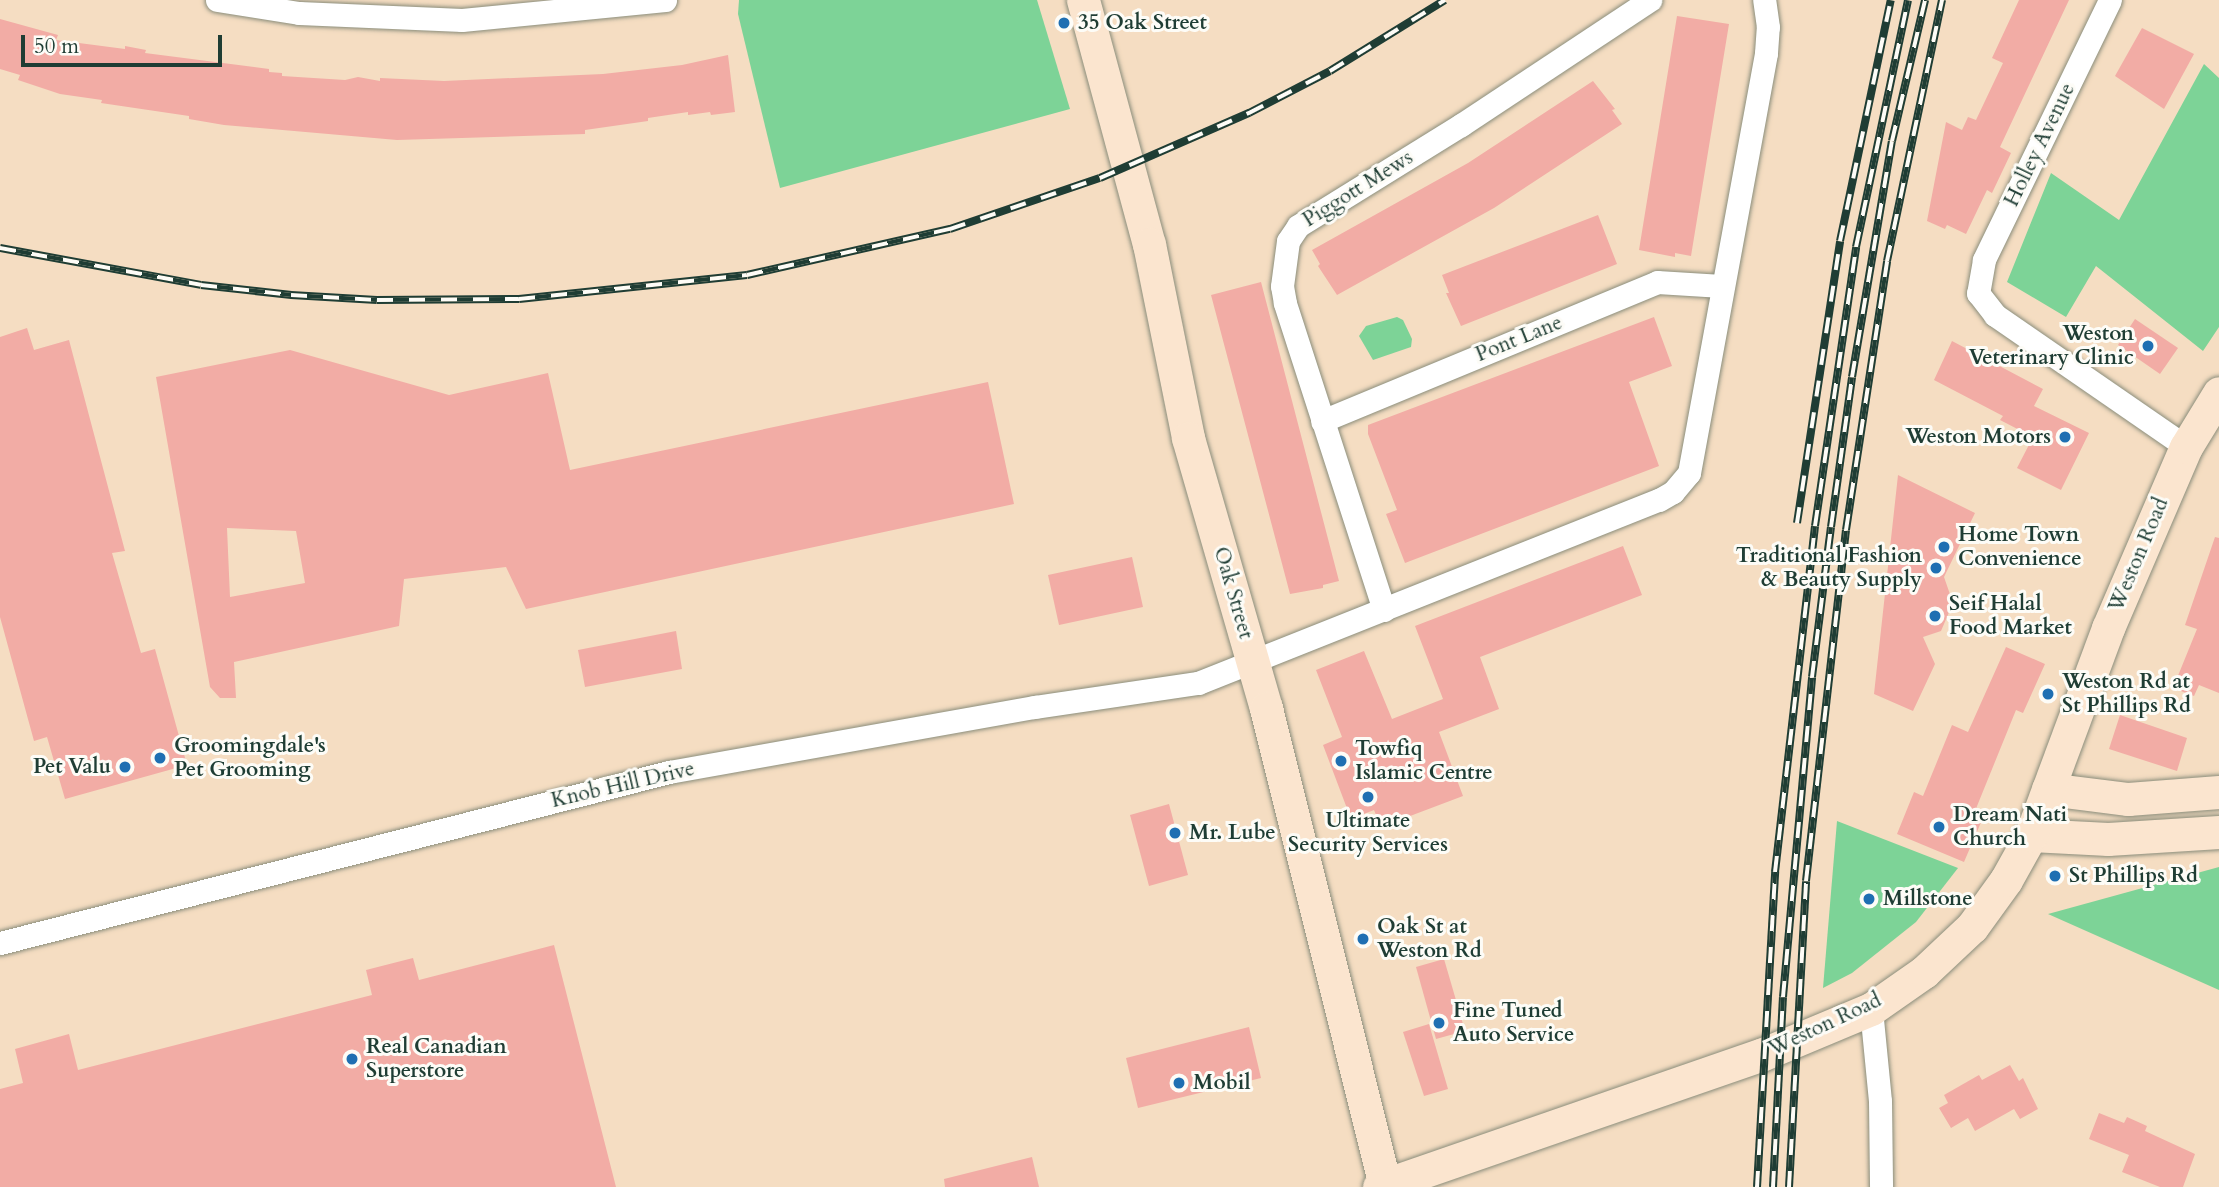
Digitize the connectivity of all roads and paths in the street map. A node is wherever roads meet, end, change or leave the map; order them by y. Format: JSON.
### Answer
{"nodes":[{"id":1,"x":217,"y":0,"type":"edge"},
{"id":2,"x":664,"y":0,"type":"edge"},
{"id":3,"x":1083,"y":0,"type":"edge"},
{"id":4,"x":1650,"y":0,"type":"edge"},
{"id":5,"x":1764,"y":0,"type":"edge"},
{"id":6,"x":2110,"y":0,"type":"edge"},
{"id":7,"x":299,"y":6,"type":"edge"},
{"id":8,"x":1722,"y":286,"type":"junction"},
{"id":9,"x":2219,"y":393,"type":"edge"},
{"id":10,"x":1322,"y":421,"type":"junction"},
{"id":11,"x":2186,"y":447,"type":"junction"},
{"id":12,"x":1384,"y":610,"type":"junction"},
{"id":13,"x":1252,"y":659,"type":"junction"},
{"id":14,"x":2048,"y":789,"type":"junction"},
{"id":15,"x":2219,"y":792,"type":"edge"},
{"id":16,"x":2219,"y":832,"type":"edge"},
{"id":17,"x":2031,"y":835,"type":"junction"},
{"id":18,"x":0,"y":943,"type":"edge"},
{"id":19,"x":1871,"y":1009,"type":"junction"},
{"id":20,"x":1382,"y":1186,"type":"edge"},
{"id":21,"x":1881,"y":1187,"type":"edge"}],
"edges":[{"from":1,"to":7,"type":"street"},
{"from":2,"to":7,"type":"street"},
{"from":3,"to":13,"type":"main road","name":"Oak Street"},
{"from":4,"to":10,"type":"street","name":"Piggott Mews"},
{"from":5,"to":8,"type":"street"},
{"from":6,"to":11,"type":"street","name":"Holley Avenue"},
{"from":8,"to":10,"type":"street","name":"Pont Lane"},
{"from":8,"to":12,"type":"street"},
{"from":9,"to":11,"type":"main road","name":"Weston Road"},
{"from":10,"to":12,"type":"street","name":"Piggott Mews"},
{"from":11,"to":14,"type":"main road","name":"Weston Road"},
{"from":12,"to":13,"type":"street"},
{"from":13,"to":18,"type":"street","name":"Knob Hill Drive"},
{"from":13,"to":20,"type":"main road","name":"Oak Street"},
{"from":14,"to":15,"type":"main road"},
{"from":14,"to":17,"type":"main road","name":"Weston Road"},
{"from":16,"to":17,"type":"main road"},
{"from":17,"to":19,"type":"main road","name":"Weston Road"},
{"from":19,"to":20,"type":"main road","name":"Weston Road"},
{"from":19,"to":21,"type":"street"}]}
